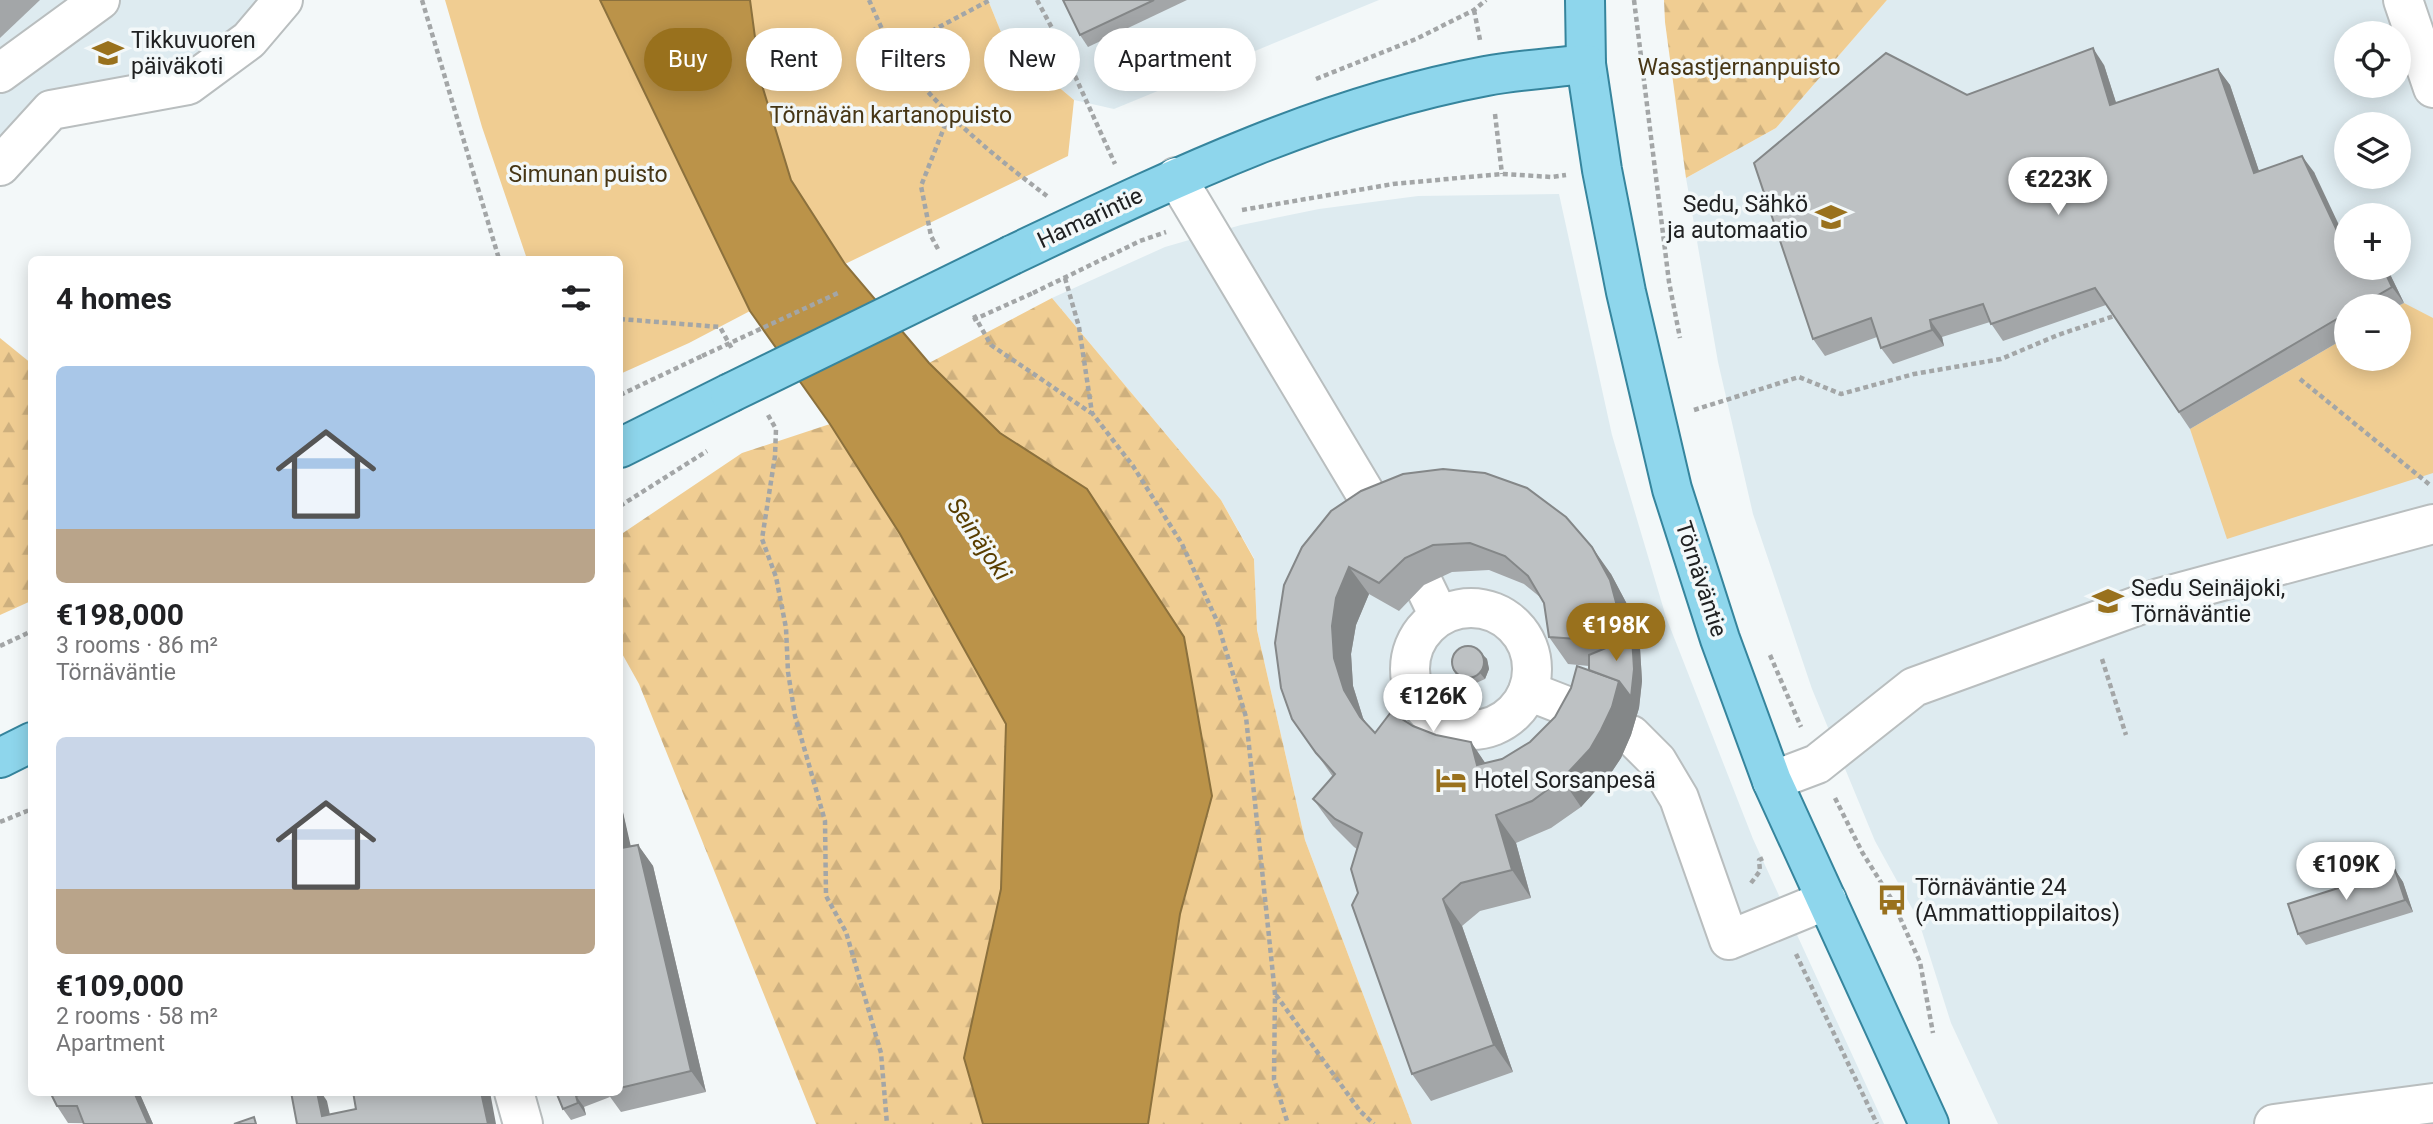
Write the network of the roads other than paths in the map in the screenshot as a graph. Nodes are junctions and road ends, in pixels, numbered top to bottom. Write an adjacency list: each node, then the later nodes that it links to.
1 (100, 0): 6 (street)
2 (283, 0): 8 (street)
3 (1586, 0): 5 (main road, Törnäväntie)
4 (2403, 0): 7 (street)
5 (1586, 64): 9 (main road, Hamarintie); 18 (main road, Törnäväntie)
6 (0, 73)
7 (2433, 88)
8 (0, 166)
9 (1176, 177): 10 (main road, Hamarintie, bridge); 11 (street)
10 (623, 447)
11 (1380, 518)
12 (2433, 524): 18 (street)
13 (1528, 691): 13 (street); 14 (street)
14 (1590, 715)
15 (1631, 735): 19 (street)
16 (28, 745): 17 (main road)
17 (0, 758)
18 (1772, 781): 19 (main road, Törnäväntie)
19 (1828, 900): 23 (main road, Törnäväntie)
20 (515, 1096): 22 (street)
21 (2433, 1103): 24 (street)
22 (523, 1124)
23 (1930, 1124)
24 (2274, 1124)

